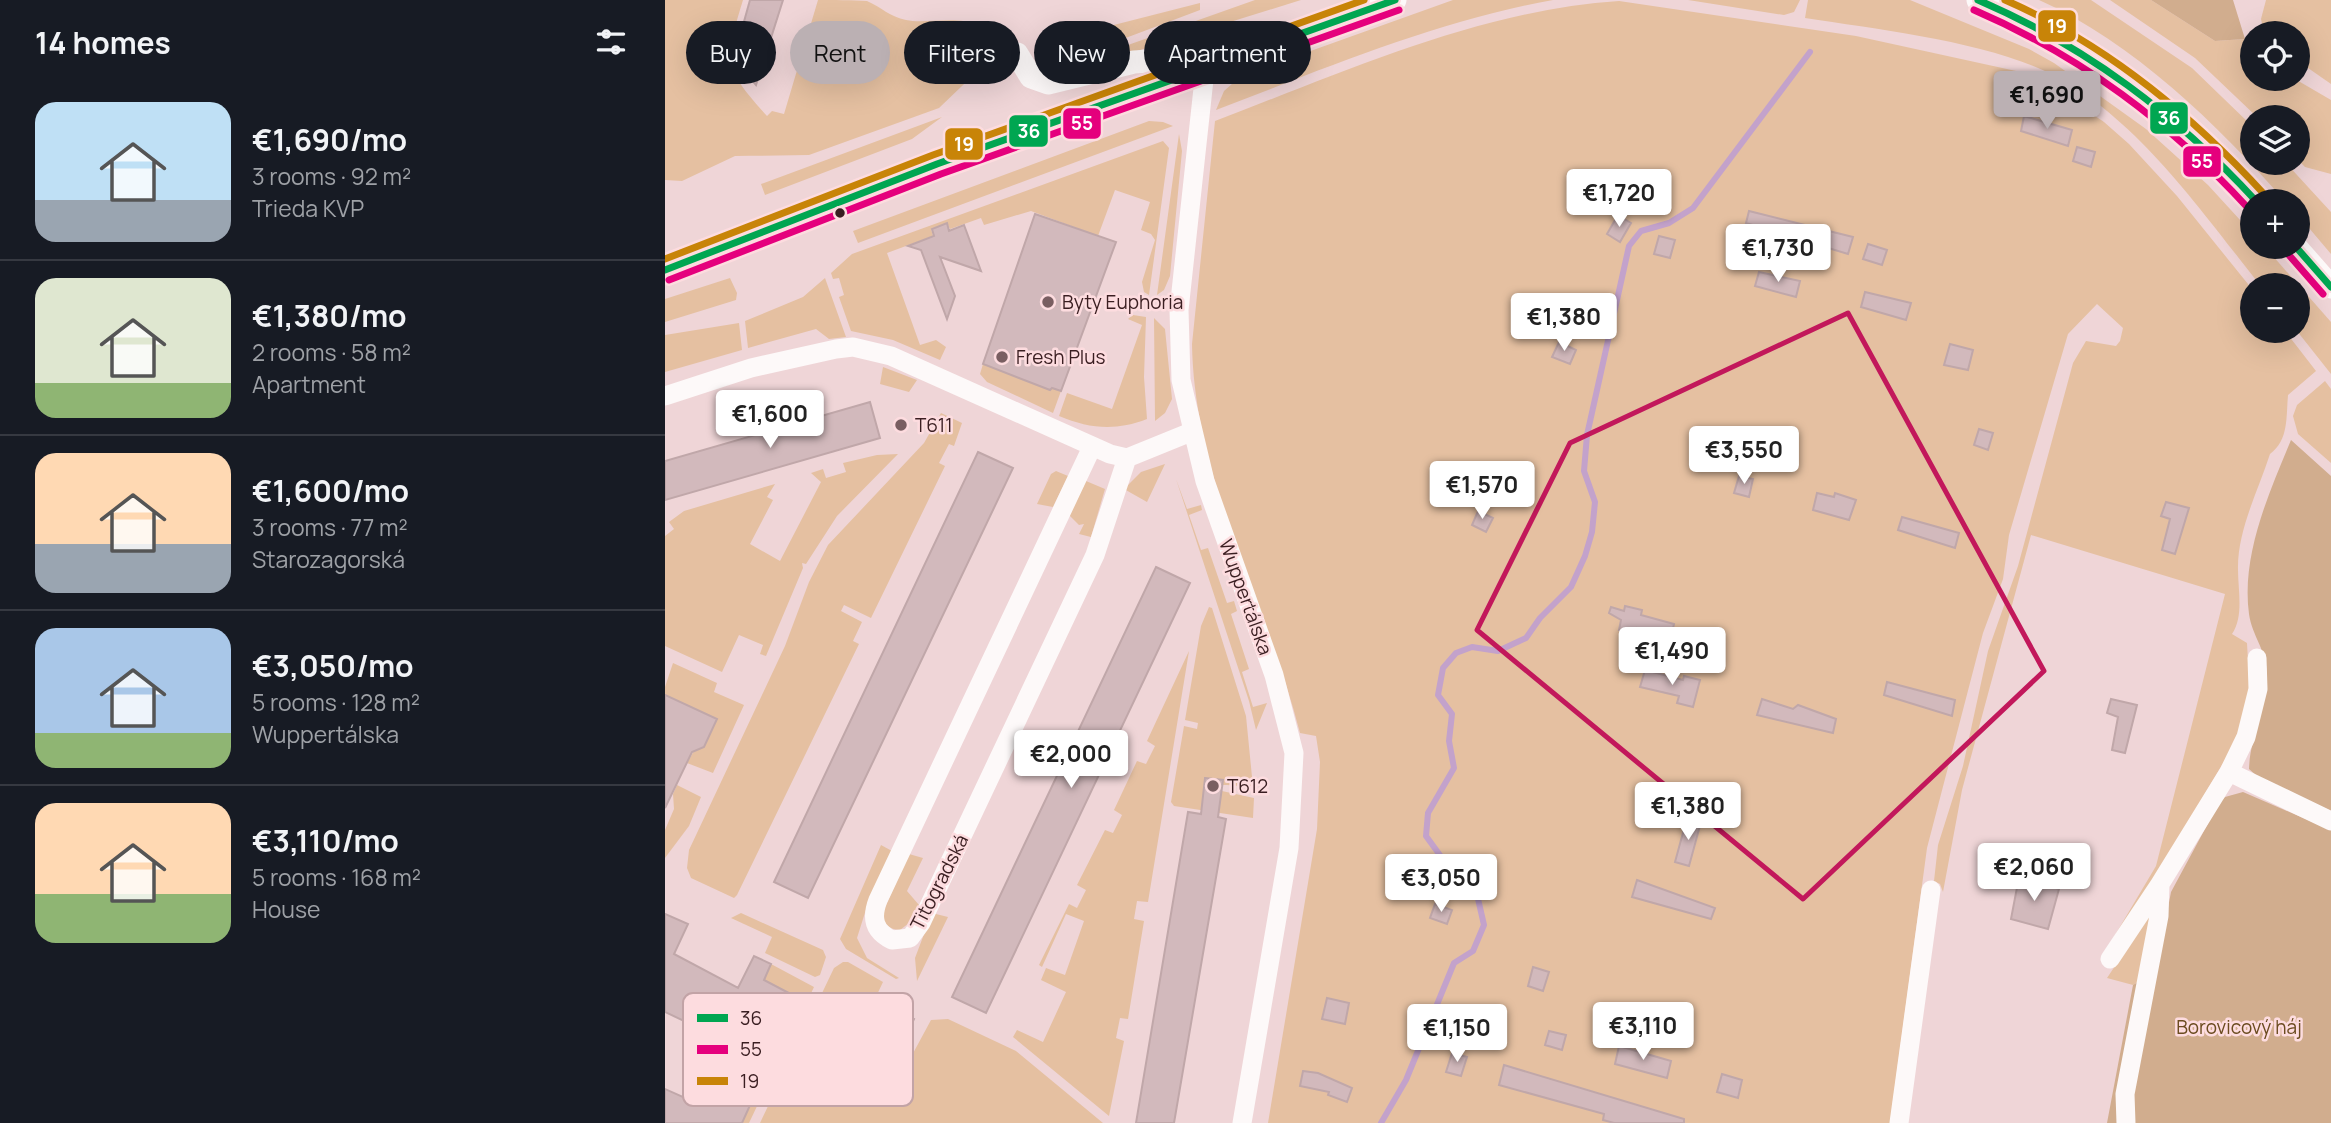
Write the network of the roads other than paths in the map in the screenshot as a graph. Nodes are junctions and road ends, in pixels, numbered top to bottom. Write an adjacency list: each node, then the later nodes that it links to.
1 (1395, 0): 3 (street)
2 (1978, 0): 8 (street)
3 (1311, 32)
4 (1020, 61): 5 (street)
5 (1144, 61)
6 (1165, 84): 10 (street)
7 (1203, 84): 13 (street, Wuppertálska)
8 (2245, 189)
9 (2306, 259): 11 (street)
10 (665, 270)
11 (2331, 287)
12 (665, 396): 14 (street)
13 (1191, 432): 15 (street); 22 (street, Wuppertálska)
14 (1091, 447): 15 (street); 15 (street, Titogradská)
15 (1127, 458)
16 (2257, 658): 17 (street)
17 (2229, 772): 18 (street); 19 (street)
18 (2331, 821)
19 (2160, 884): 21 (street); 24 (street)
20 (1931, 890): 23 (street)
21 (2110, 960)
22 (1242, 1123)
23 (1899, 1123)
24 (2126, 1123)

